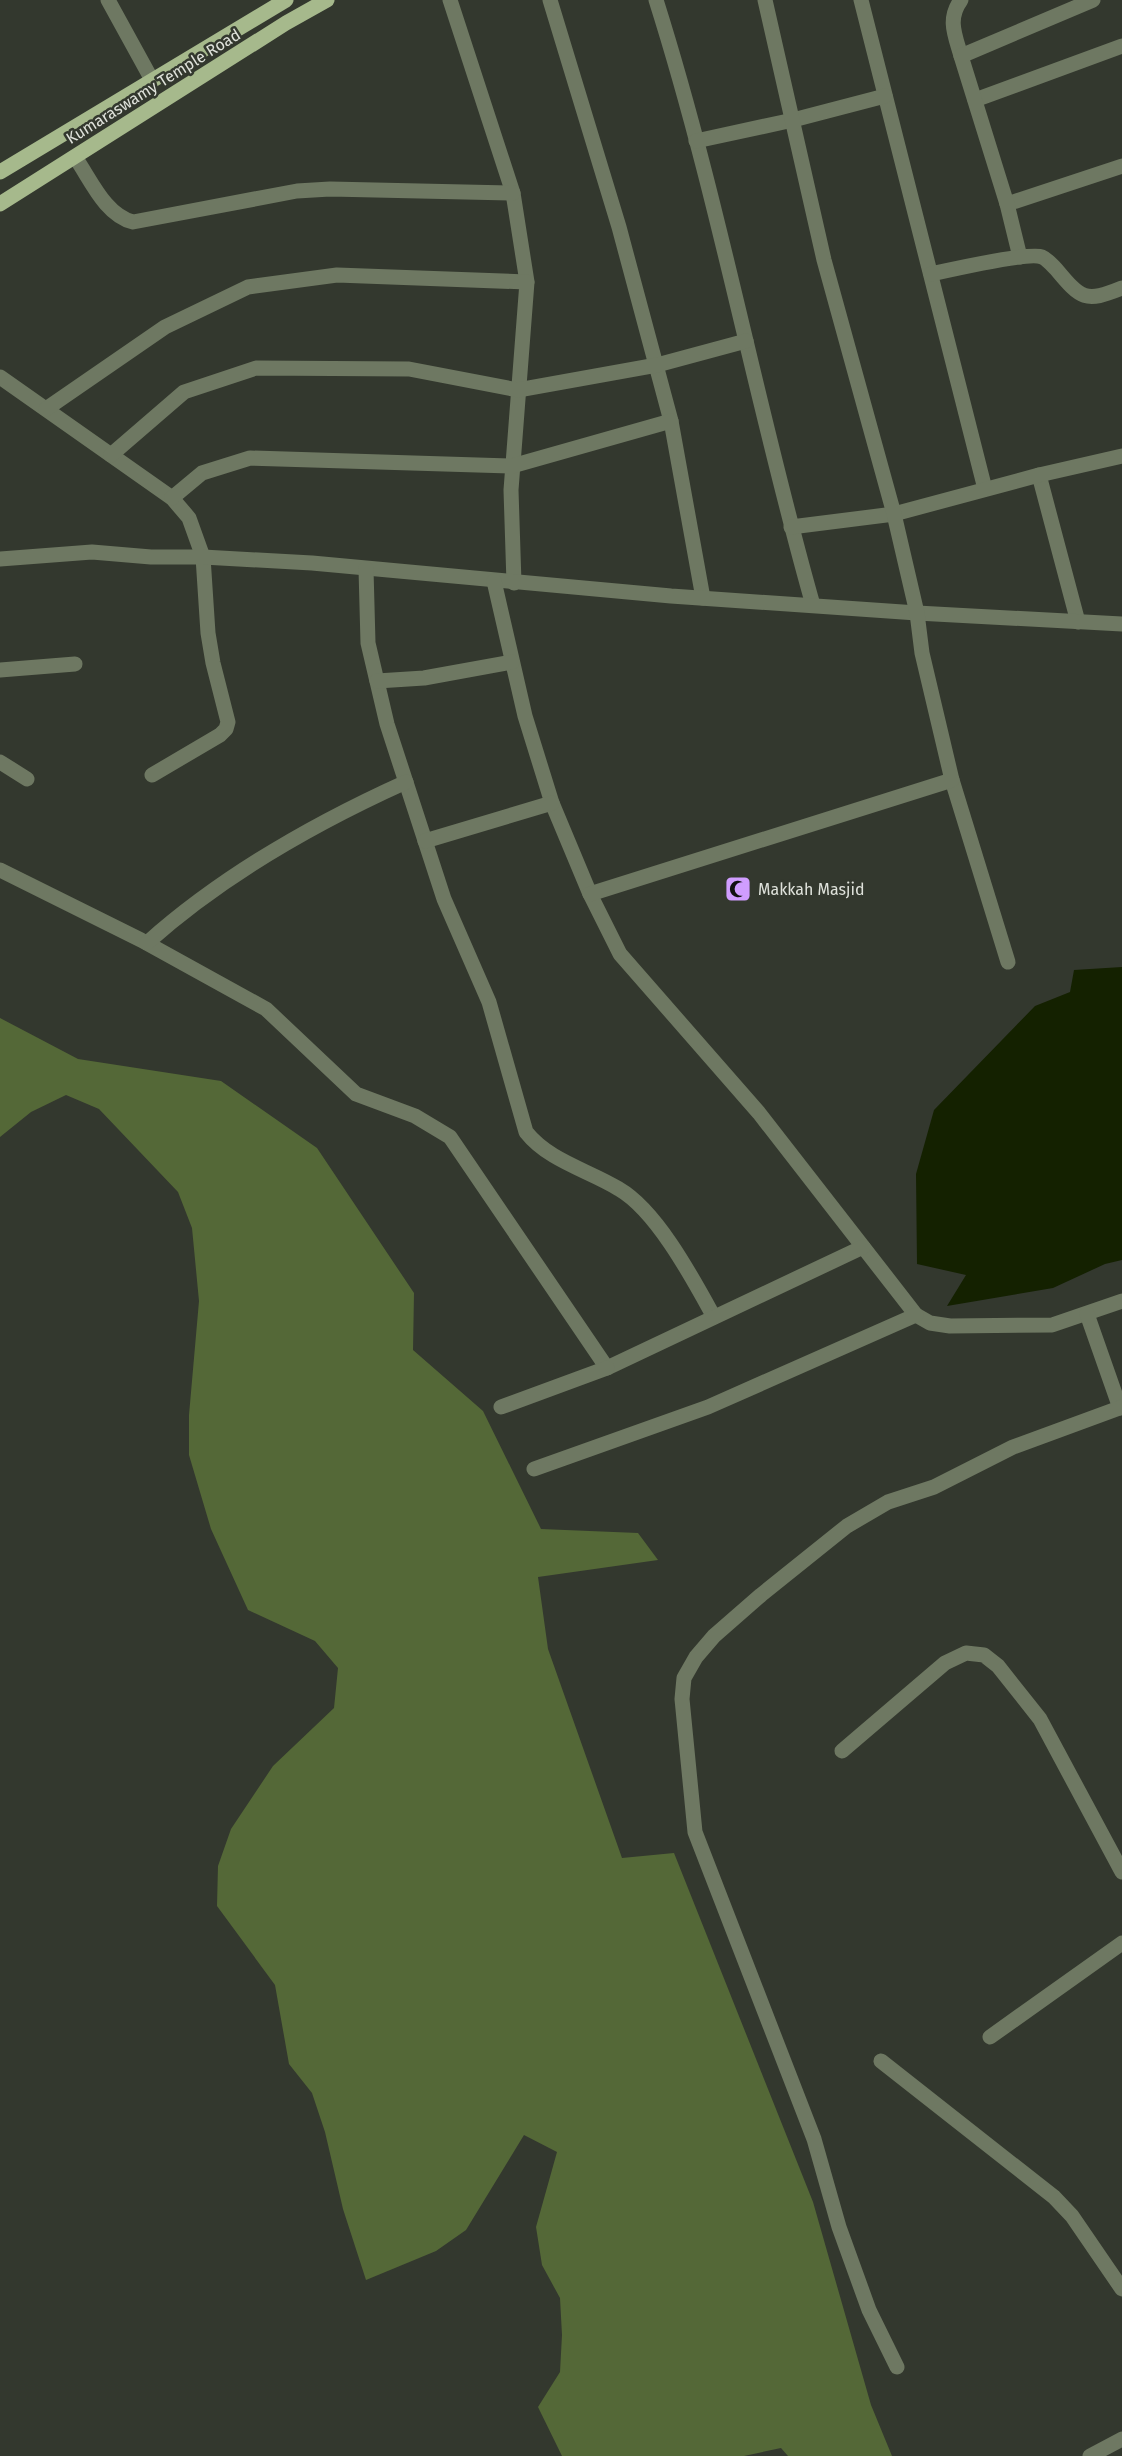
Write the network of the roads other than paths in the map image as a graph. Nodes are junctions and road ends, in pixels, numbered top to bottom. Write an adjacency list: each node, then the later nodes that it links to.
1 (108, 0): 13 (street)
2 (286, 0): 13 (main road, Kumaraswamy Temple Road)
3 (327, 0): 18 (main road, Kumaraswamy Temple Road)
4 (450, 0): 21 (street)
5 (550, 0): 29 (street)
6 (657, 0): 17 (street)
7 (765, 0): 16 (street)
8 (861, 0): 14 (street)
9 (960, 0): 12 (street)
10 (1093, 0): 12 (street)
11 (1122, 46): 15 (street)
12 (961, 56): 15 (street)
13 (152, 80): 20 (main road, Kumaraswamy Temple Road)
14 (885, 96): 16 (street); 25 (street)
15 (975, 100): 23 (street)
16 (793, 120): 17 (street); 40 (street)
17 (696, 141): 28 (street)
18 (75, 157): 21 (street); 22 (main road, Kumaraswamy Temple Road)
19 (1122, 166): 23 (street)
20 (0, 172)
21 (513, 193): 26 (street)
22 (0, 204)
23 (1007, 204): 24 (street)
24 (1020, 257): 25 (street); 27 (street)
25 (931, 274): 38 (street)
26 (527, 282): 31 (street); 32 (street)
27 (1122, 288)
28 (747, 341): 29 (street); 41 (street)
29 (657, 365): 31 (street); 33 (street)
30 (0, 377): 32 (street)
31 (518, 390): 34 (street); 36 (street)
32 (46, 409): 34 (street)
33 (670, 421): 36 (street); 47 (street)
34 (111, 455): 39 (street)
35 (1122, 456): 37 (street)
36 (512, 466): 39 (street); 46 (street)
37 (1039, 475): 38 (street); 50 (street)
38 (985, 489): 40 (street)
39 (172, 498): 42 (street)
40 (894, 514): 41 (street); 49 (street)
41 (791, 527): 48 (street)
42 (203, 557): 43 (street); 44 (street); 57 (street)
43 (0, 559)
44 (366, 569): 45 (street); 55 (street)
45 (494, 581): 46 (street); 52 (street)
46 (514, 583): 47 (street)
47 (703, 598): 48 (street)
48 (813, 605): 49 (street)
49 (917, 613): 50 (street); 59 (street)
50 (1078, 622): 51 (street)
51 (1122, 624)
52 (512, 662): 55 (street); 61 (street)
53 (75, 664): 54 (street)
54 (0, 670)
55 (377, 681): 60 (street)
56 (0, 762): 58 (street)
57 (152, 775)
58 (27, 778)
59 (952, 780): 64 (street); 66 (street)
60 (406, 782): 62 (street); 65 (street)
61 (552, 803): 62 (street); 64 (street)
62 (425, 841): 71 (street)
63 (0, 870): 65 (street)
64 (590, 894): 67 (street)
65 (147, 943): 72 (street)
66 (1008, 962)
67 (863, 1247): 70 (street); 71 (street)
68 (1122, 1301): 69 (street)
69 (1087, 1314): 70 (street); 74 (street)
70 (916, 1315): 75 (street)
71 (714, 1317): 72 (street)
72 (607, 1368): 73 (street)
73 (501, 1407)
74 (1121, 1408): 82 (street)
75 (534, 1468)
76 (842, 1751): 77 (street)
77 (1122, 1872)
78 (1122, 1943): 79 (street)
79 (990, 2037)
80 (880, 2061): 81 (street)
81 (1122, 2289)
82 (897, 2367)
83 (1122, 2439): 84 (street)
84 (1090, 2456)

